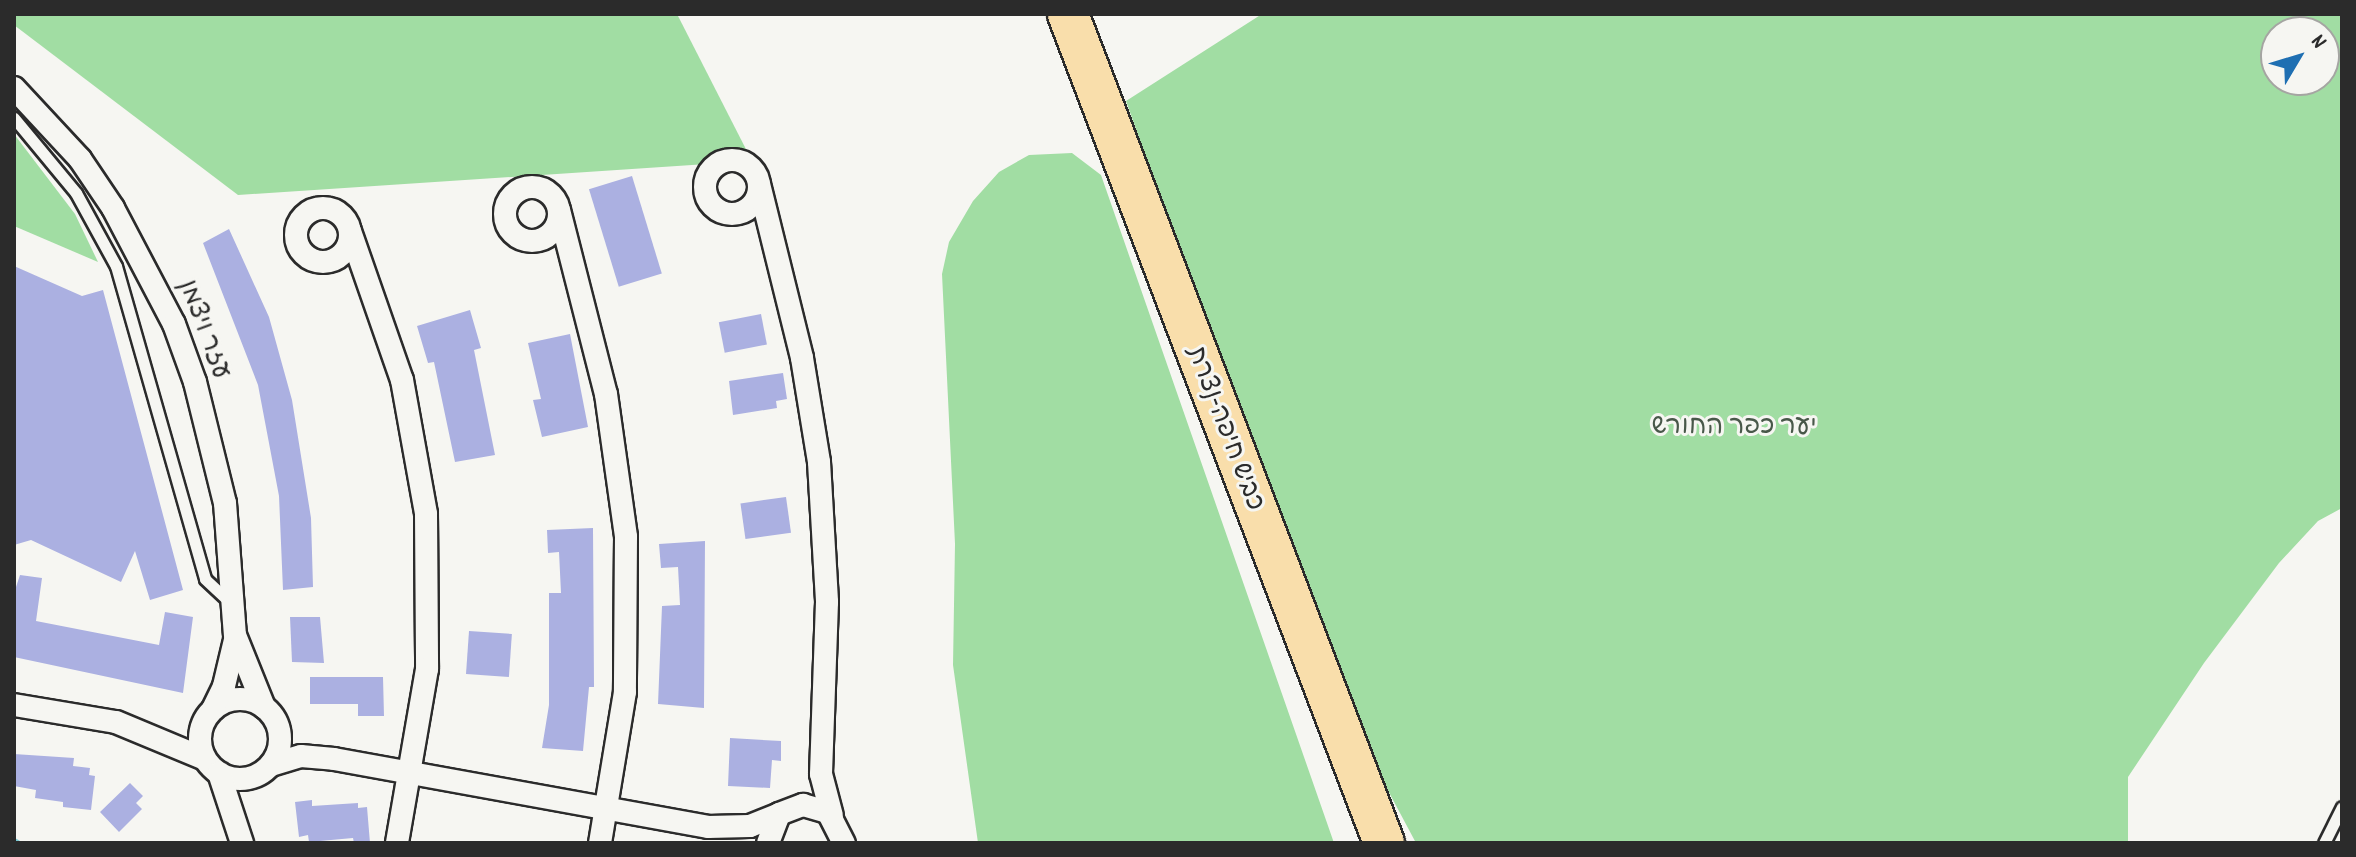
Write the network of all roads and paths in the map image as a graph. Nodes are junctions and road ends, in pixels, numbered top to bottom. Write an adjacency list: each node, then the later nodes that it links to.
1 (1068, 14): 36 (highway, כביש חיפה-נצרת)
2 (14, 88): 13 (street, עזר ויצמן)
3 (14, 118): 13 (lane)
4 (759, 184): 6 (street); 6 (street); 9 (street)
5 (559, 210): 8 (street); 8 (street); 12 (street)
6 (737, 214): 9 (street)
7 (350, 231): 10 (street); 10 (street); 11 (street)
8 (537, 240): 12 (street)
9 (777, 251): 18 (street)
10 (336, 259): 11 (street)
11 (366, 277): 24 (street)
12 (579, 281): 26 (street)
13 (234, 605): 14 (street, עזר ויצמן)
14 (235, 635): 16 (street); 17 (street)
15 (14, 705): 20 (street)
16 (264, 707): 17 (street); 19 (street)
17 (208, 714): 20 (street); 22 (street)
18 (821, 722): 27 (street); 29 (street)
19 (279, 729): 21 (street); 23 (street)
20 (146, 733): 22 (street)
21 (334, 759): 23 (street); 24 (street)
22 (212, 766): 23 (street); 30 (street)
23 (264, 770): 30 (street)
24 (412, 773): 26 (street); 31 (street)
25 (2342, 807): 37 (lane)
26 (608, 808): 28 (street); 32 (street)
27 (785, 811): 28 (street); 29 (street); 34 (street)
28 (708, 827): 33 (street)
29 (839, 828): 35 (street)
30 (242, 839)
31 (397, 843)
32 (600, 843)
33 (749, 843)
34 (768, 843)
35 (859, 843)
36 (1384, 843)
37 (2324, 843)

